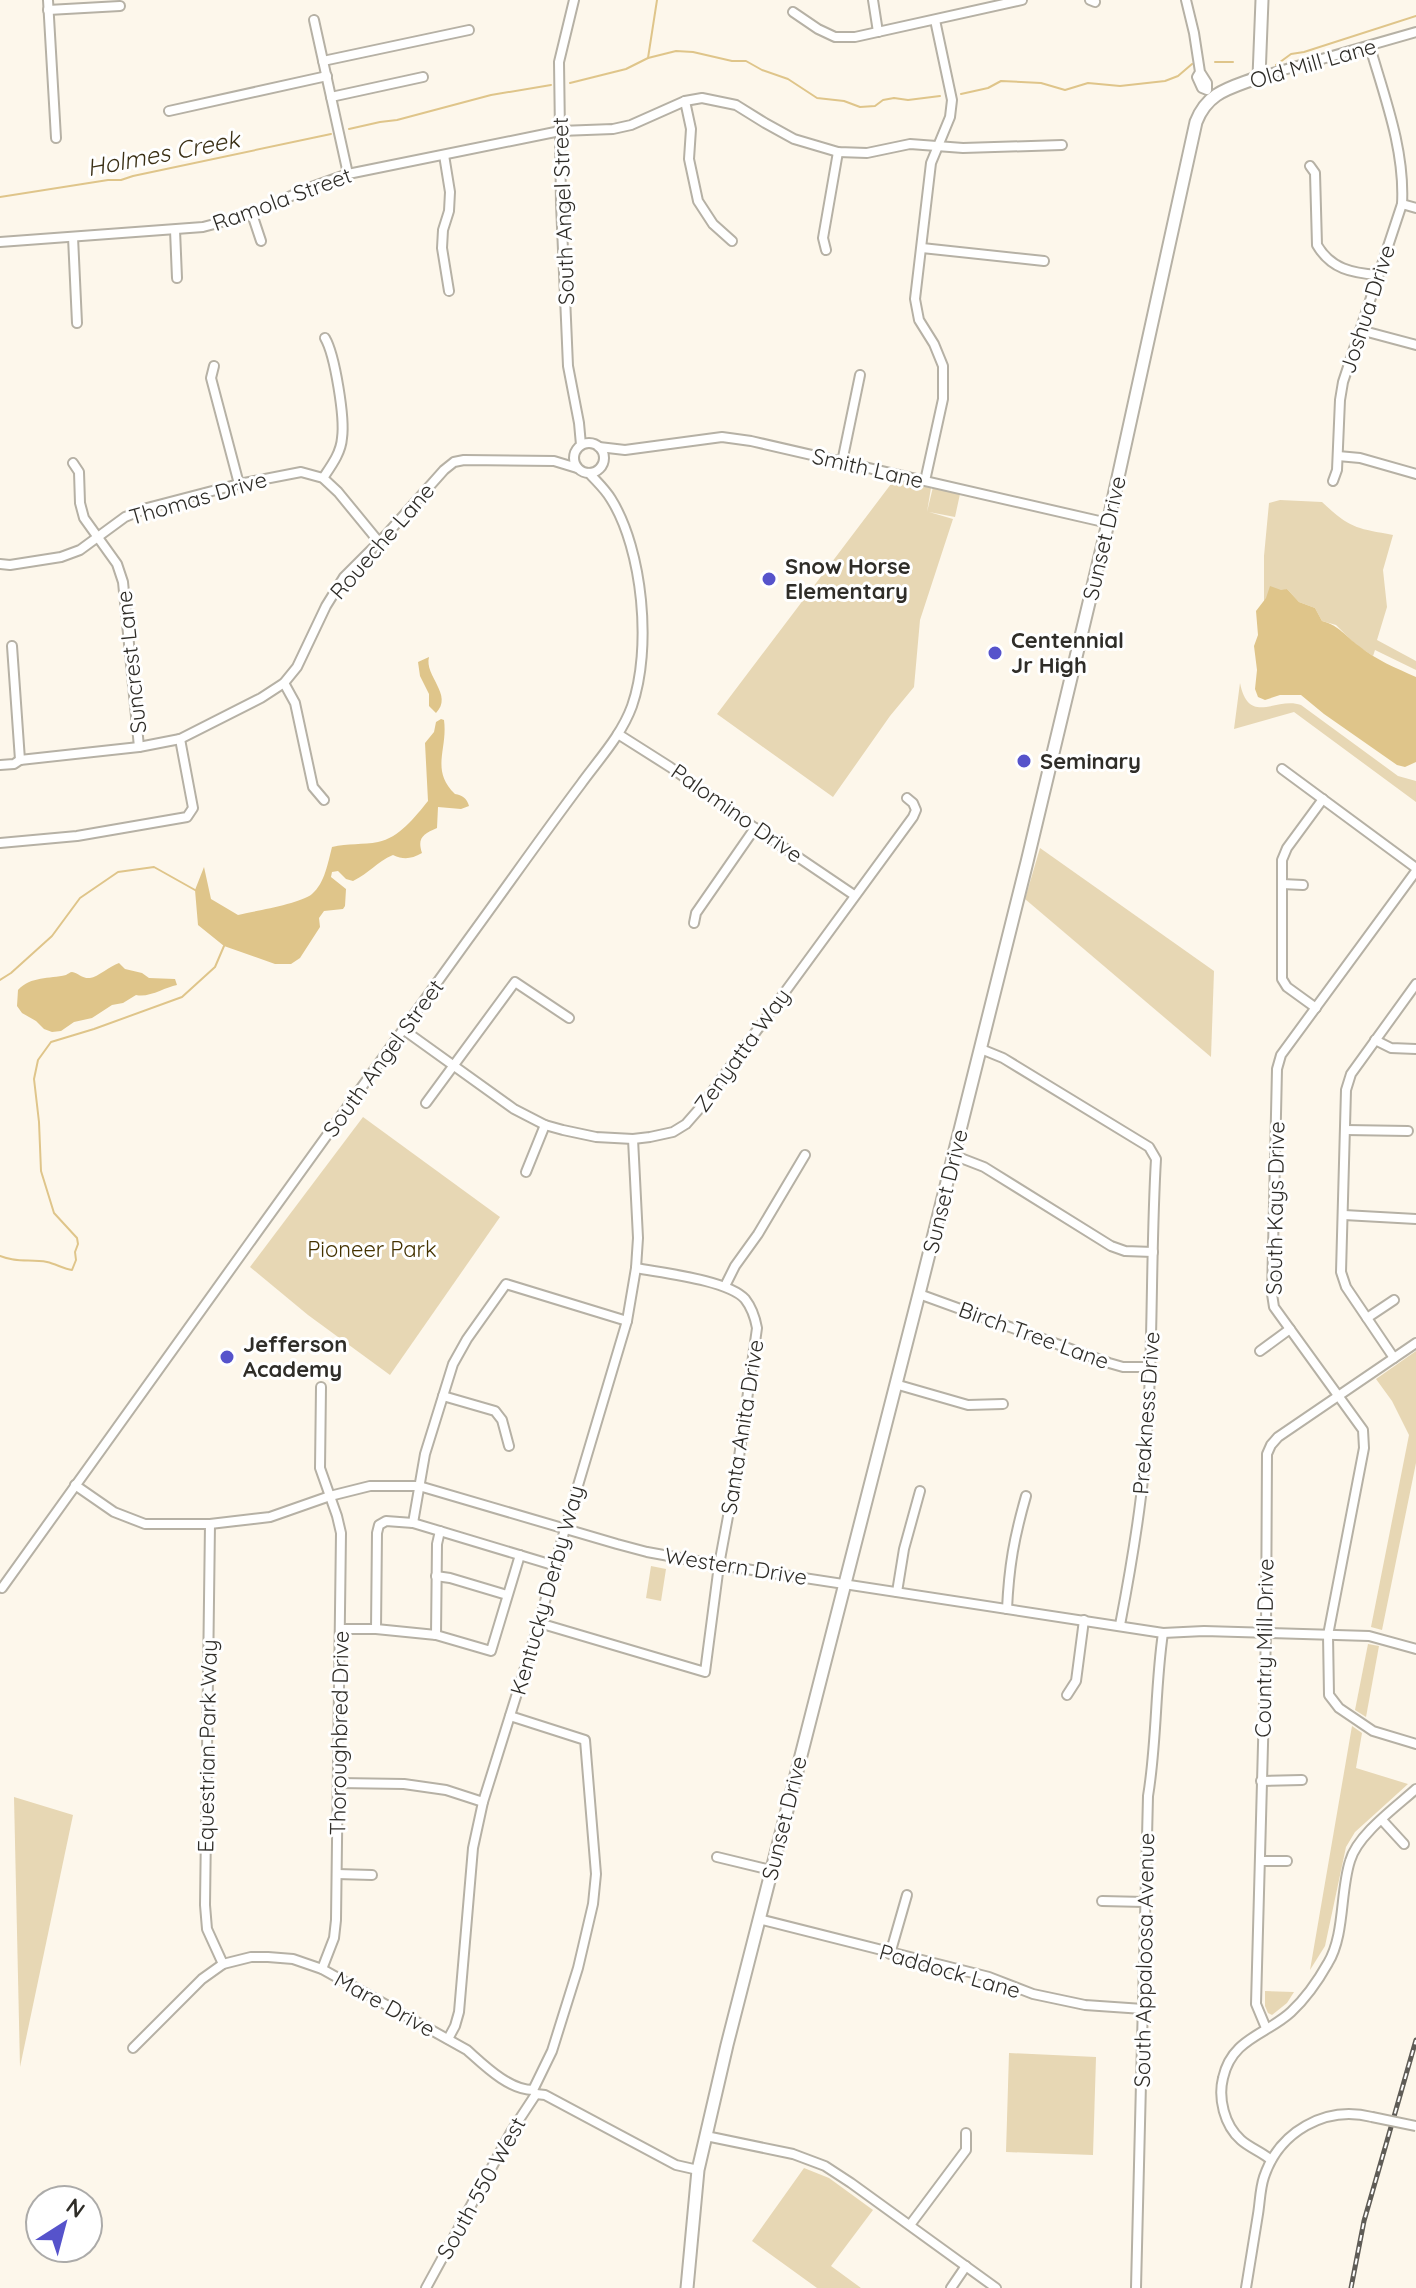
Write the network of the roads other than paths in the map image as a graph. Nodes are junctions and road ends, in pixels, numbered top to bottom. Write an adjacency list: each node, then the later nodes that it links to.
1 (48, 0): 8 (street)
2 (574, 0): 24 (street, South Angel Street)
3 (873, 0): 13 (street)
4 (1022, 0): 11 (street)
5 (1186, 0): 20 (street)
6 (1262, 0): 19 (main road)
7 (120, 6): 8 (street)
8 (48, 10): 25 (street)
9 (793, 12): 13 (street)
10 (314, 20): 16 (street)
11 (935, 20): 13 (street); 27 (street)
12 (469, 30): 16 (street)
13 (878, 32)
14 (1416, 32): 15 (street, Old Mill Lane)
15 (1370, 47): 19 (street, Old Mill Lane); 32 (street, Joshua Drive)
16 (323, 61): 17 (street)
17 (327, 76): 21 (street); 23 (street)
18 (423, 77): 21 (street)
19 (1259, 77): 20 (main road, Old Mill Lane)
20 (1210, 94): 69 (main road, Sunset Drive)
21 (331, 97): 31 (street)
22 (685, 101): 24 (street, Ramola Street); 28 (street); 38 (street)
23 (169, 111)
24 (560, 131): 29 (street, Ramola Street); 52 (street, South Angel Street)
25 (56, 138)
26 (1062, 145): 27 (street)
27 (938, 146): 28 (street); 40 (street)
28 (838, 152): 41 (street)
29 (444, 155): 31 (street, Ramola Street); 45 (street)
30 (1310, 166): 43 (street)
31 (348, 174): 34 (street, Ramola Street)
32 (1402, 204): 33 (street); 43 (street, Joshua Drive)
33 (1416, 208)
34 (252, 214): 35 (street, Ramola Street); 37 (street)
35 (175, 230): 36 (street, Ramola Street); 44 (street)
36 (73, 237): 39 (street, Ramola Street); 46 (street)
37 (261, 241)
38 (732, 241)
39 (0, 242)
40 (922, 248): 42 (street); 65 (street)
41 (826, 250)
42 (1044, 261)
43 (1378, 275): 47 (street, Joshua Drive)
44 (177, 278)
45 (449, 291)
46 (77, 323)
47 (1360, 330): 49 (street); 56 (street, Joshua Drive)
48 (325, 338): 64 (street)
49 (1416, 345)
50 (214, 366): 67 (street)
51 (860, 375): 58 (street)
52 (579, 423): 53 (street, South Angel Street); 54 (street, South Angel Street)
53 (597, 445): 54 (street); 55 (street, Smith Lane); 60 (street)
54 (578, 448): 57 (street); 61 (street)
55 (625, 450): 58 (street, Smith Lane); 60 (street, Smith Lane)
56 (1338, 456): 63 (street); 66 (street, Joshua Drive)
57 (554, 461): 61 (street); 71 (street, Roueche Lane)
58 (842, 462): 65 (street, Smith Lane)
59 (73, 463): 70 (street, Suncrest Lane)
60 (602, 466): 62 (street); 68 (street, South Angel Street)
61 (577, 468): 62 (street)
62 (589, 473): 68 (street, South Angel Street)
63 (1416, 474)
64 (323, 478): 67 (street, Thomas Drive); 71 (street)
65 (925, 481): 69 (street, Smith Lane)
66 (1333, 481)
67 (239, 484): 70 (street, Thomas Drive)
68 (606, 492): 75 (street, South Angel Street)
69 (1108, 523): 96 (main road, Sunset Drive)
70 (96, 537): 72 (street, Thomas Drive); 77 (street, Suncrest Lane)
71 (379, 542): 74 (street, Roueche Lane)
72 (0, 564)
73 (12, 646): 78 (street)
74 (284, 683): 76 (street, Roueche Lane); 83 (street)
75 (618, 734): 84 (street, Palomino Drive); 94 (street, South Angel Street)
76 (180, 739): 77 (street, Roueche Lane); 85 (street)
77 (139, 747): 78 (street, Roueche Lane)
78 (20, 760): 79 (street, Roueche Lane)
79 (0, 765)
80 (1282, 769): 82 (street)
81 (907, 798): 89 (street, Zenyatta Way)
82 (1323, 799): 86 (street); 87 (street)
83 (324, 800)
84 (755, 828): 89 (street, Palomino Drive); 90 (street)
85 (0, 843)
86 (1416, 869): 92 (street, South Kays Drive)
87 (1282, 884): 88 (street); 92 (street)
88 (1303, 885)
89 (854, 895): 103 (street, Zenyatta Way)
90 (694, 923)
91 (1416, 984): 95 (street)
92 (1316, 1008): 116 (street, South Kays Drive)
93 (569, 1018): 98 (street)
94 (404, 1030): 98 (street, Zenyatta Way); 127 (street, South Angel Street)
95 (1375, 1040): 97 (street); 101 (street)
96 (981, 1049): 105 (main road, Sunset Drive); 109 (street, Preakness Drive)
97 (1416, 1049)
98 (453, 1066): 99 (street); 100 (street, Zenyatta Way)
99 (426, 1103)
100 (545, 1125): 103 (street, Zenyatta Way); 106 (street)
101 (1346, 1130): 102 (street); 107 (street)
102 (1408, 1131)
103 (633, 1139): 110 (street, Kentucky Derby Way)
104 (805, 1155): 111 (street)
105 (953, 1155): 109 (street); 112 (main road, Sunset Drive)
106 (526, 1172)
107 (1344, 1215): 108 (street); 114 (street)
108 (1416, 1219)
109 (1153, 1252): 120 (street, Preakness Drive)
110 (636, 1268): 111 (street); 115 (street, Kentucky Derby Way)
111 (725, 1286): 137 (street, Santa Anita Drive)
112 (919, 1294): 120 (street, Birch Tree Lane); 121 (main road, Sunset Drive)
113 (1394, 1300): 114 (street)
114 (1367, 1318): 119 (street)
115 (627, 1321): 124 (street); 134 (street, Kentucky Derby Way)
116 (1290, 1329): 118 (street); 123 (street, South Kays Drive)
117 (1416, 1343): 119 (street, Country Mill Drive)
118 (1260, 1351)
119 (1394, 1358): 123 (street, Country Mill Drive)
120 (1151, 1367): 147 (street, Preakness Drive)
121 (895, 1384): 125 (street); 140 (main road, Sunset Drive)
122 (321, 1387): 130 (street, Thoroughbred Drive)
123 (1339, 1395): 151 (street, Country Mill Drive); 153 (street, South Kays Drive)
124 (443, 1396): 126 (street); 128 (street)
125 (1003, 1404)
126 (509, 1446)
127 (75, 1485): 133 (street, Western Drive); 141 (street, South Angel Street)
128 (419, 1486): 130 (street, Western Drive); 132 (street); 134 (street, Western Drive)
129 (920, 1491): 142 (street)
130 (330, 1496): 133 (street, Western Drive); 148 (street, Thoroughbred Drive)
131 (1026, 1496): 144 (street)
132 (413, 1523): 135 (street); 149 (street)
133 (210, 1524): 176 (street, Equestrian Park Way)
134 (565, 1529): 137 (street, Western Drive); 138 (street, Kentucky Derby Way)
135 (440, 1531): 136 (street); 139 (street)
136 (520, 1555): 138 (street); 143 (street)
137 (719, 1565): 140 (street, Western Drive); 146 (street, Santa Anita Drive)
138 (556, 1566): 146 (street, Kentucky Derby Way)
139 (436, 1576): 143 (street); 152 (street)
140 (844, 1584): 142 (street, Western Drive); 168 (main road, Sunset Drive)
141 (2, 1588)
142 (897, 1592): 144 (street, Western Drive)
143 (507, 1595): 152 (street)
144 (1007, 1609): 145 (street, Western Drive)
145 (1084, 1620): 147 (street, Western Drive); 155 (street)
146 (539, 1623): 156 (street, Kentucky Derby Way)
147 (1120, 1625): 150 (street, Western Drive)
148 (340, 1629): 149 (street); 160 (street, Thoroughbred Drive)
149 (376, 1629): 152 (street)
150 (1163, 1633): 151 (street, Western Drive); 173 (street, South Appaloosa Avenue)
151 (1266, 1634): 153 (street, Western Drive); 159 (street, Country Mill Drive)
152 (436, 1635)
153 (1328, 1635): 154 (street, Western Drive); 157 (street, South Kays Drive)
154 (1416, 1649)
155 (1067, 1695)
156 (510, 1716): 162 (street, Kentucky Derby Way); 182 (street, South 550 West)
157 (1416, 1744)
158 (1302, 1780): 159 (street)
159 (1261, 1781): 166 (street, Country Mill Drive)
160 (339, 1783): 162 (street); 169 (street, Thoroughbred Drive)
161 (1416, 1789): 163 (street)
162 (483, 1802): 180 (street, Kentucky Derby Way)
163 (1382, 1820): 164 (street); 179 (street)
164 (1404, 1844)
165 (717, 1857): 168 (street)
166 (1261, 1861): 167 (street); 179 (street, Country Mill Drive)
167 (1287, 1861)
168 (771, 1870): 174 (main road, Sunset Drive)
169 (337, 1874): 170 (street); 177 (street, Thoroughbred Drive)
170 (372, 1875)
171 (907, 1895): 175 (street)
172 (1102, 1901): 173 (street)
173 (1145, 1902): 178 (street, South Appaloosa Avenue)
174 (759, 1919): 175 (street, Paddock Lane); 185 (main road, Sunset Drive)
175 (890, 1954): 178 (street, Paddock Lane)
176 (223, 1964): 177 (street, Mare Drive); 181 (street)
177 (322, 1969): 180 (street, Mare Drive)
178 (1143, 2009): 194 (street, South Appaloosa Avenue)
179 (1266, 2028): 186 (street)
180 (448, 2039): 182 (street, Mare Drive)
181 (133, 2048)
182 (534, 2092): 187 (street, Mare Drive); 190 (street, South 550 West)
183 (1416, 2126): 186 (street, bridge)
184 (966, 2133): 188 (street)
185 (706, 2136): 187 (main road, Sunset Drive); 188 (street)
186 (1271, 2160): 195 (street)
187 (698, 2170): 191 (main road, Sunset Drive)
188 (910, 2225): 189 (street)
189 (966, 2266): 192 (street); 193 (street)
190 (426, 2288)
191 (687, 2288)
192 (951, 2288)
193 (996, 2288)
194 (1136, 2288)
195 (1246, 2288)

